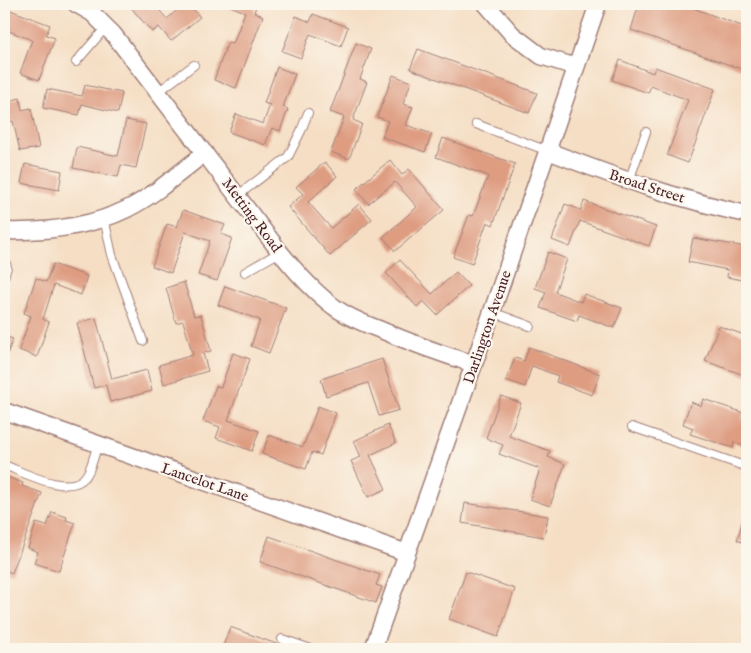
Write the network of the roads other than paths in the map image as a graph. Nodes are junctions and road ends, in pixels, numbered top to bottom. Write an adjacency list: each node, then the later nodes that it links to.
1 (79, 4): 4 (street, Metting Road)
2 (486, 4): 7 (street)
3 (598, 4): 7 (street, Darlington Avenue)
4 (107, 26): 5 (lane); 8 (street, Metting Road)
5 (76, 62)
6 (194, 65): 8 (lane)
7 (576, 67): 12 (street, Darlington Avenue)
8 (158, 92): 13 (street, Metting Road)
9 (308, 113): 15 (lane)
10 (476, 124): 12 (lane)
11 (646, 132): 14 (lane)
12 (548, 151): 14 (street, Broad Street); 23 (street, Darlington Avenue)
13 (205, 152): 15 (street, Metting Road); 17 (street)
14 (629, 181): 16 (street, Broad Street)
15 (237, 196): 19 (street, Metting Road)
16 (747, 214)
17 (104, 218): 18 (street); 25 (lane)
18 (4, 231)
19 (280, 252): 21 (lane); 26 (street, Metting Road)
20 (4, 257): 22 (lane)
21 (245, 272)
22 (4, 277)
23 (492, 312): 24 (lane); 26 (street, Darlington Avenue)
24 (530, 326)
25 (144, 341)
26 (474, 364): 32 (street, Darlington Avenue)
27 (4, 411): 29 (street, Lancelot Lane)
28 (632, 427): 31 (lane)
29 (98, 444): 30 (lane); 32 (street, Lancelot Lane)
30 (4, 465)
31 (747, 466)
32 (407, 553): 35 (street, Darlington Avenue)
33 (282, 639): 34 (lane)
34 (312, 649)
35 (373, 649)

